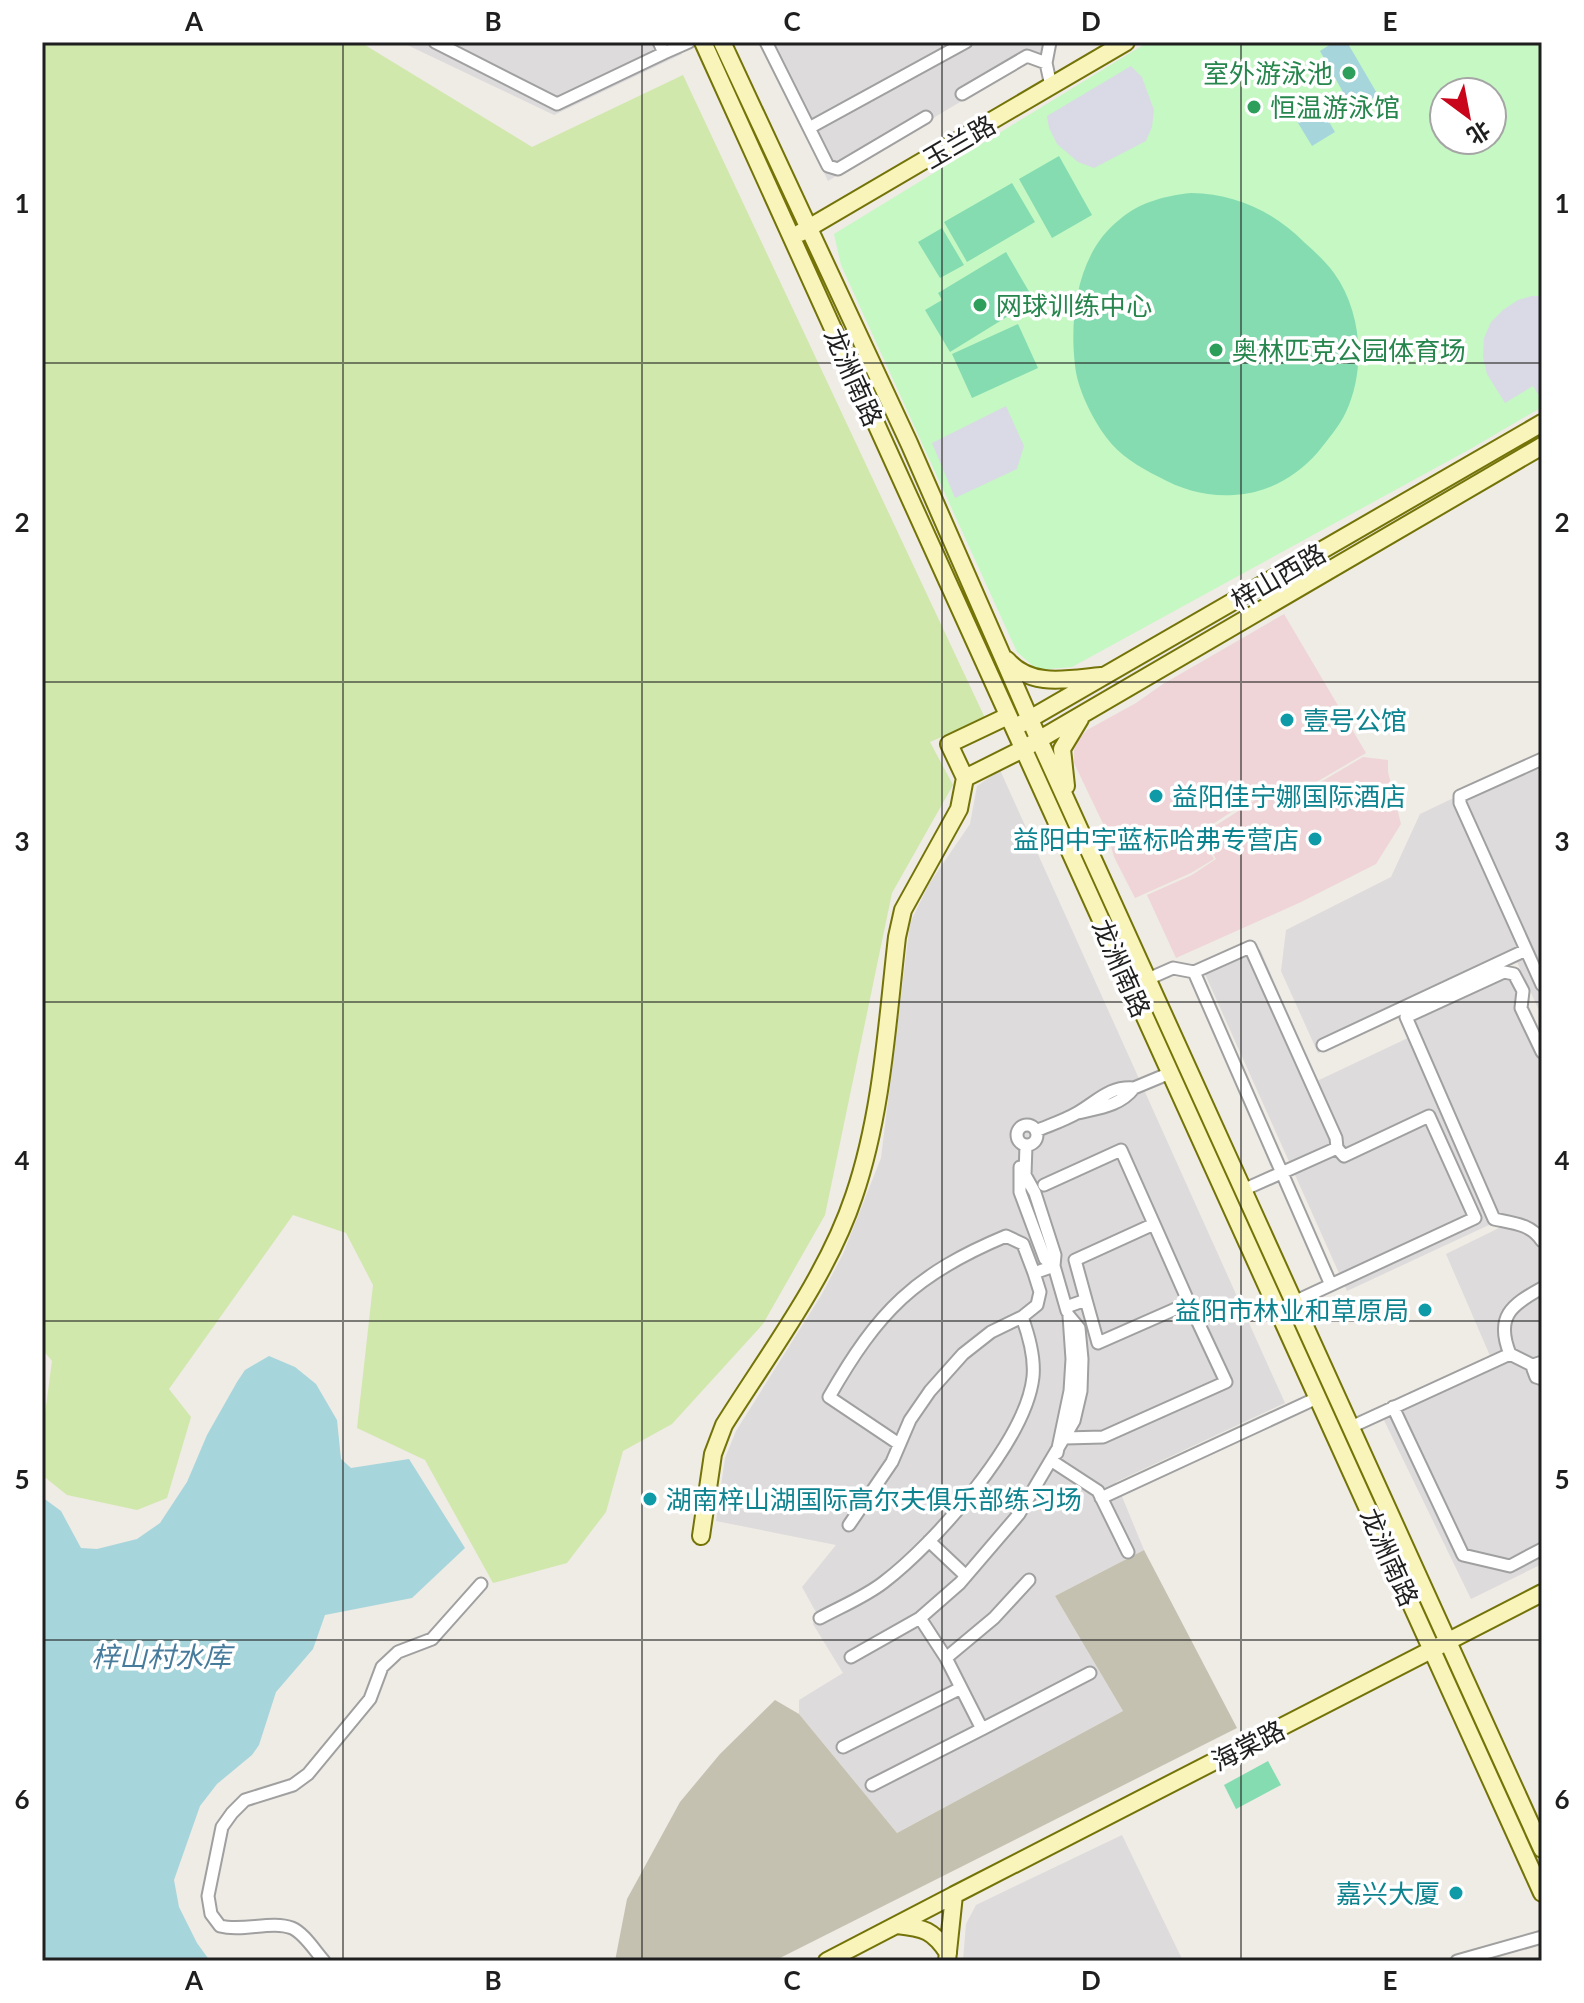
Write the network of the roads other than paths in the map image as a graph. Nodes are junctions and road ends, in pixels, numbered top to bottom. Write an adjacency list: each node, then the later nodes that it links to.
1 (435, 42): 9 (street)
2 (689, 42): 9 (street)
3 (703, 42): 16 (main road, 龙洲南路)
4 (722, 42): 15 (main road, 龙洲南路)
5 (766, 42): 14 (street)
6 (966, 42): 14 (street)
7 (1050, 42): 10 (street)
8 (1126, 42): 11 (main road, 玉兰路)
9 (661, 48)
10 (1046, 63): 11 (street); 12 (street)
11 (1051, 86): 15 (main road, 玉兰路)
12 (962, 94)
13 (926, 117): 14 (street)
14 (809, 128)
15 (810, 228): 16 (main road, 玉兰路); 19 (main road, 龙洲南路)
16 (791, 238): 23 (main road, 龙洲南路)
17 (1542, 423): 20 (main road, 梓山西路)
18 (1542, 446): 21 (main road, 梓山西路)
19 (1001, 652): 20 (main road); 22 (main road, 龙洲南路)
20 (1106, 675): 22 (main road, 梓山西路)
21 (1084, 713): 24 (main road, 梓山西路); 28 (main road)
22 (1030, 720): 23 (main road, 梓山西路); 24 (main road, 龙洲南路)
23 (1011, 722): 25 (main road, 龙洲南路); 27 (main road, 梓山西路)
24 (1039, 740): 25 (main road, 梓山西路); 28 (main road, 龙洲南路)
25 (1023, 749): 27 (main road, 梓山西路); 35 (main road, 龙洲南路)
26 (1542, 759): 29 (street)
27 (965, 778): 64 (main road)
28 (1073, 815): 31 (main road, 龙洲南路)
29 (1526, 950): 32 (street); 33 (street)
30 (1194, 972): 31 (street); 38 (street); 39 (street)
31 (1148, 979): 41 (main road, 龙洲南路)
32 (1542, 985)
33 (1323, 1045)
34 (1542, 1052): 43 (street)
35 (1170, 1073): 36 (street); 56 (main road, 龙洲南路)
36 (1036, 1131): 37 (street); 37 (street)
37 (1023, 1144): 44 (street)
38 (1337, 1148): 39 (street); 46 (street)
39 (1282, 1173): 41 (street); 46 (street)
40 (1044, 1185): 42 (street)
41 (1243, 1190): 49 (main road, 龙洲南路)
42 (1154, 1224): 48 (street); 50 (street)
43 (1542, 1241)
44 (1054, 1266): 45 (street); 51 (street)
45 (1034, 1273): 52 (street); 60 (street)
46 (1331, 1285): 49 (street)
47 (1542, 1288): 53 (street)
48 (1086, 1300): 50 (street); 51 (street)
49 (1294, 1302): 58 (main road, 龙洲南路)
50 (1189, 1303): 59 (street)
51 (1067, 1311): 59 (street); 61 (street)
52 (1022, 1317): 60 (street); 65 (street)
53 (1510, 1354): 54 (street); 57 (street)
54 (1538, 1364): 55 (street)
55 (1542, 1380)
56 (1317, 1398): 62 (street); 75 (main road, 龙洲南路)
57 (1393, 1407): 58 (street); 66 (street)
58 (1351, 1427): 74 (main road, 龙洲南路)
59 (1065, 1438): 61 (street)
60 (899, 1444): 63 (street)
61 (1054, 1457): 62 (street); 68 (street)
62 (1101, 1498): 67 (street)
63 (849, 1525)
64 (701, 1536)
65 (929, 1541): 68 (street); 72 (street)
66 (1542, 1549)
67 (1128, 1552)
68 (966, 1576): 73 (street)
69 (1029, 1580): 77 (street)
70 (481, 1584): 89 (street)
71 (1542, 1593): 74 (main road, 海棠路)
72 (820, 1618)
73 (920, 1618): 76 (street); 77 (street)
74 (1449, 1642): 75 (main road, 海棠路); 83 (main road, 龙洲南路)
75 (1432, 1650): 84 (main road, 龙洲南路); 85 (main road, 海棠路)
76 (851, 1657)
77 (946, 1658): 79 (street)
78 (1090, 1673): 80 (street)
79 (961, 1688): 80 (street); 81 (street)
80 (982, 1729): 82 (street)
81 (843, 1747)
82 (872, 1785)
83 (1542, 1849)
84 (1542, 1893)
85 (954, 1895): 86 (main road, 海棠路); 88 (main road)
86 (897, 1925): 88 (main road); 90 (main road, 海棠路)
87 (1542, 1937): 91 (street)
88 (948, 1957)
89 (324, 1961)
90 (827, 1961)
91 (1457, 1961)

